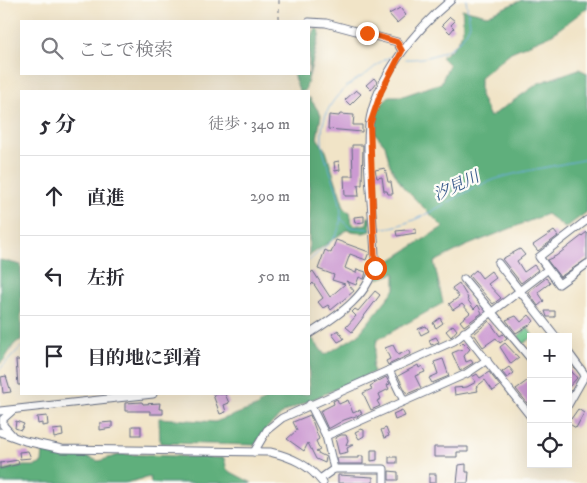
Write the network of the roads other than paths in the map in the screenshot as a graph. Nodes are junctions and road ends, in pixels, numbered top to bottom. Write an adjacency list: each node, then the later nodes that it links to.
1 (450, 0): 3 (street)
2 (310, 22): 3 (street)
3 (402, 51): 12 (street)
4 (587, 220): 7 (street)
5 (498, 264): 9 (street)
6 (587, 264): 7 (street)
7 (547, 270): 9 (street)
8 (464, 279): 10 (street)
9 (520, 290): 10 (street); 13 (street)
10 (492, 311): 11 (street); 14 (street)
11 (464, 332): 16 (street); 17 (street)
12 (310, 333)
13 (553, 333)
14 (527, 354)
15 (572, 357): 19 (street)
16 (487, 360): 20 (street); 24 (street)
17 (389, 370): 20 (street); 21 (street)
18 (144, 395): 22 (street)
19 (572, 398)
20 (404, 401): 26 (street)
21 (310, 404): 26 (street); 28 (street)
22 (12, 410): 23 (street); 27 (street)
23 (0, 411)
24 (527, 412)
25 (0, 432): 27 (street)
26 (326, 436): 29 (street)
27 (13, 437): 28 (street)
28 (254, 452): 30 (street)
29 (334, 469): 30 (street); 31 (street)
30 (321, 481)
31 (384, 483)

